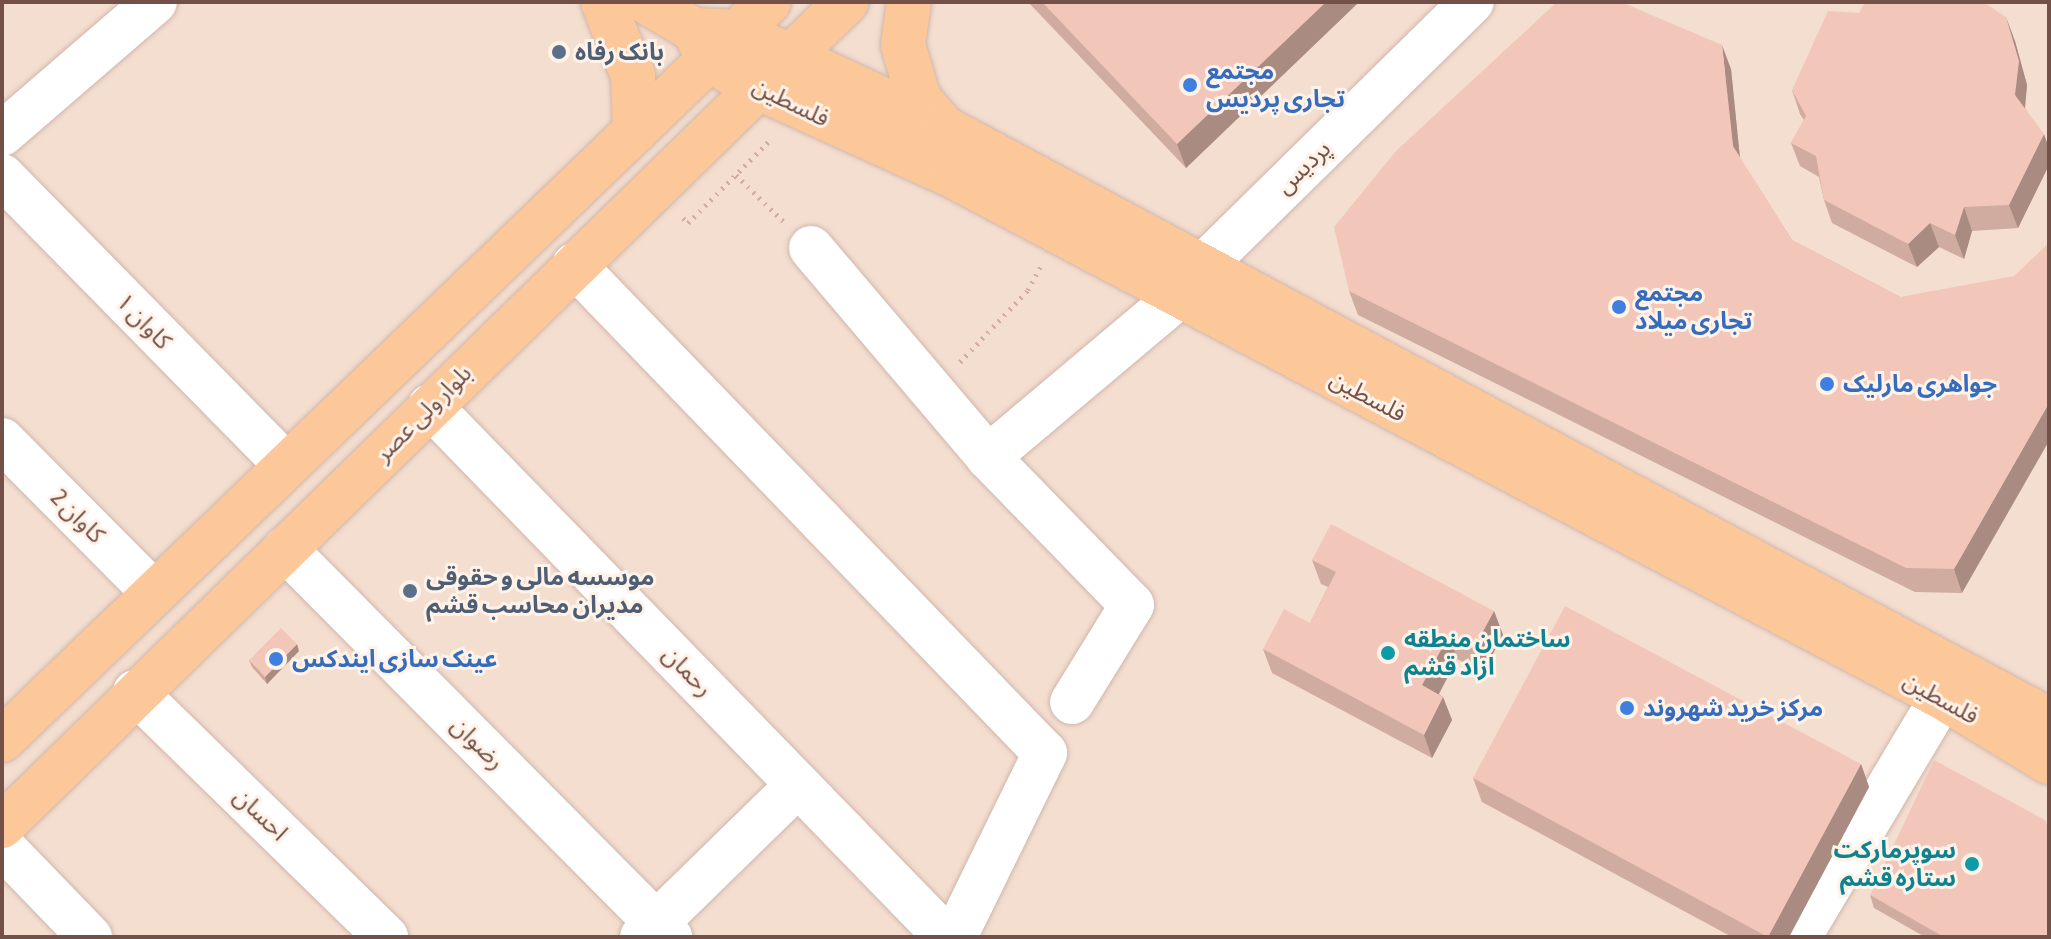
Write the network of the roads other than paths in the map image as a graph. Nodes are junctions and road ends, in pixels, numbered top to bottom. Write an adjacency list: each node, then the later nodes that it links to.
1 (155, 2): 13 (street)
2 (603, 2): 12 (main road)
3 (647, 2): 8 (main road, فلسطین)
4 (769, 2): 8 (main road)
5 (846, 2): 9 (main road, بلوار ولی عصر)
6 (909, 2): 11 (main road)
7 (1472, 2): 17 (street, پردیس)
8 (714, 41): 9 (main road, فلسطین); 10 (main road, فلسطین); 12 (main road)
9 (786, 55): 10 (main road, بلوار ولی عصر); 11 (main road, فلسطین)
10 (757, 87): 16 (main road, بلوار ولی عصر); 17 (main road, فلسطین)
11 (944, 128): 17 (main road, فلسطین)
12 (635, 131): 21 (main road)
13 (2, 134)
14 (2, 176): 21 (street, کاوان ۱)
15 (811, 248): 20 (street)
16 (574, 265): 18 (main road, بلوار ولی عصر); 37 (street)
17 (1191, 281): 20 (street, پردیس); 25 (main road, فلسطین); 27 (main road, فلسطین)
18 (430, 406): 22 (main road, بلوار ولی عصر); 30 (street, رحمان)
19 (2, 440): 23 (street, کاوان 2)
20 (988, 457): 26 (street)
21 (286, 465): 23 (main road)
22 (285, 549): 24 (main road, بلوار ولی عصر); 33 (street, رضوان)
23 (153, 592): 28 (main road)
24 (135, 692): 31 (main road, بلوار ولی عصر); 35 (street, احسان)
25 (1942, 697): 29 (main road, فلسطین); 38 (street)
26 (1072, 702)
27 (2049, 720)
28 (2, 740)
29 (2049, 762)
30 (798, 785): 33 (street); 36 (street, رحمان)
31 (2, 826)
32 (2, 846): 34 (street)
33 (656, 932)
34 (90, 937)
35 (386, 937)
36 (946, 937)
37 (955, 937)
38 (1799, 937)

